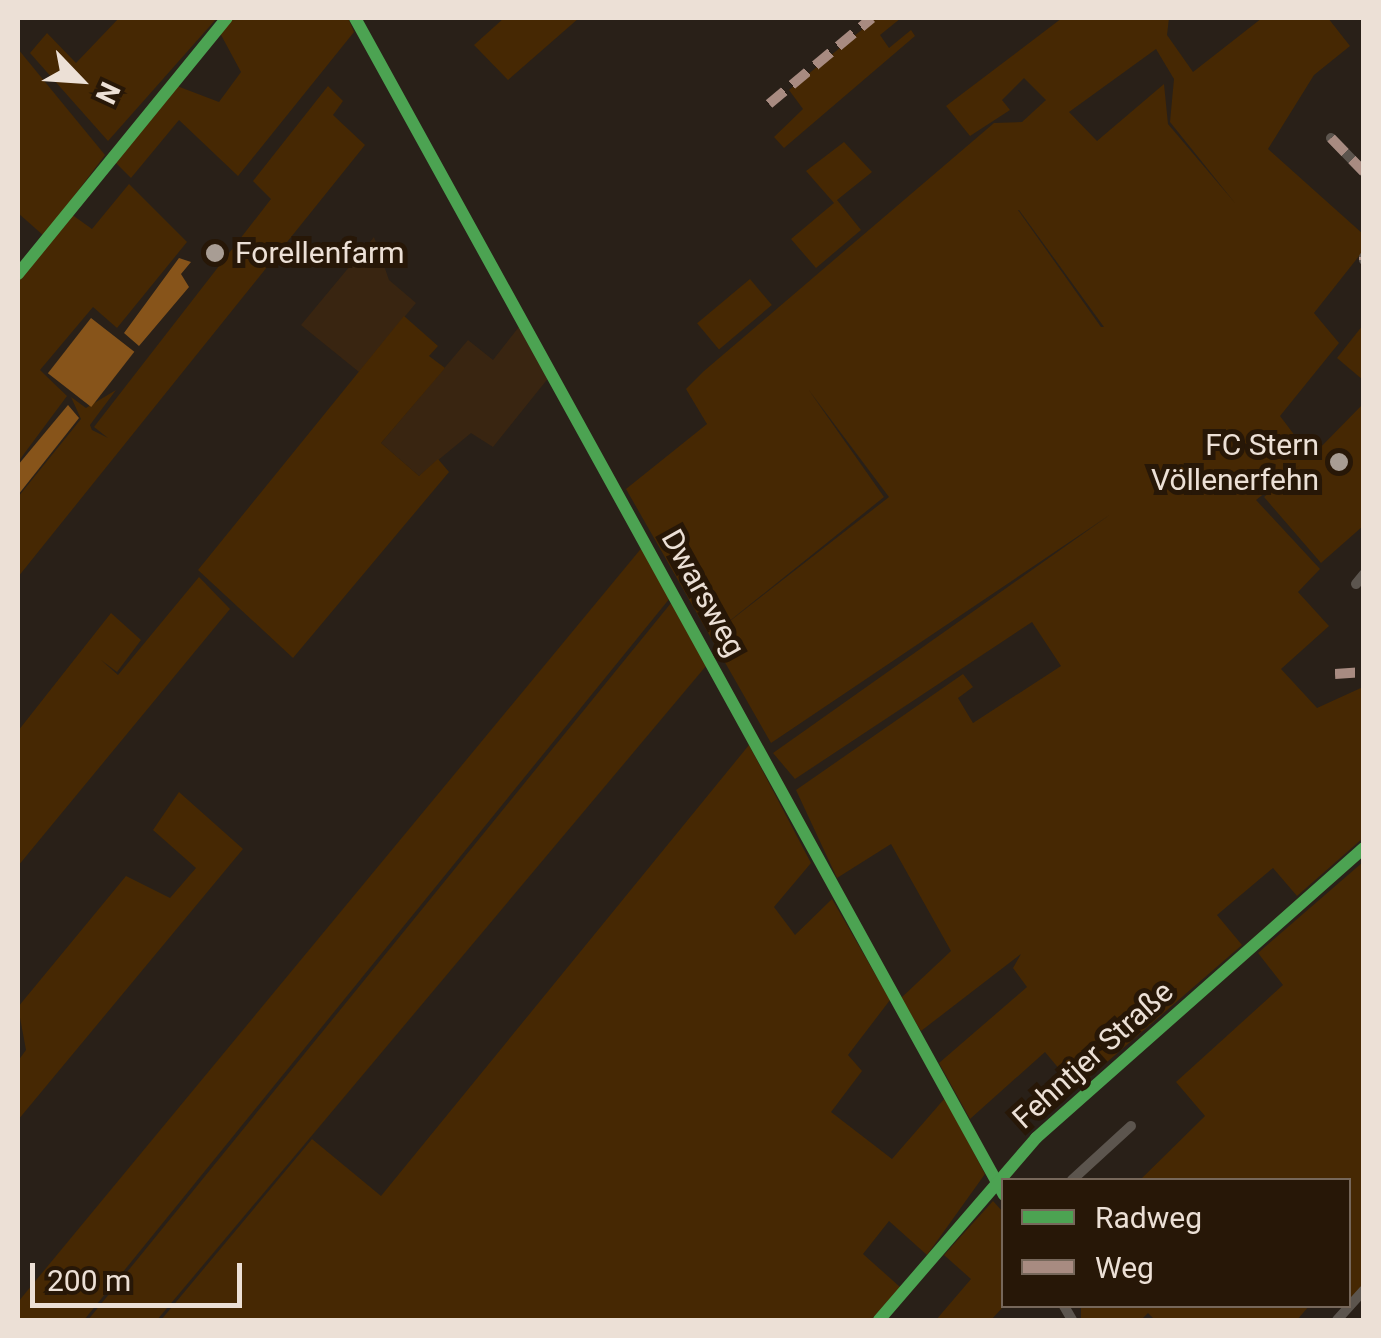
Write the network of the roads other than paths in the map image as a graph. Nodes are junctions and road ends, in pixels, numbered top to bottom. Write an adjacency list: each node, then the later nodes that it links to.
1 (227, 18): 5 (street)
2 (355, 18): 9 (street, Dwarsweg)
3 (1331, 138): 4 (street)
4 (1364, 172)
5 (18, 274)
6 (1364, 848): 9 (street, Fehntjer Straße)
7 (1131, 1126): 8 (street)
8 (1074, 1178)
9 (996, 1182): 10 (street, Dwarsweg); 11 (street, Fehntjer Straße)
10 (1001, 1191)
11 (879, 1320)

